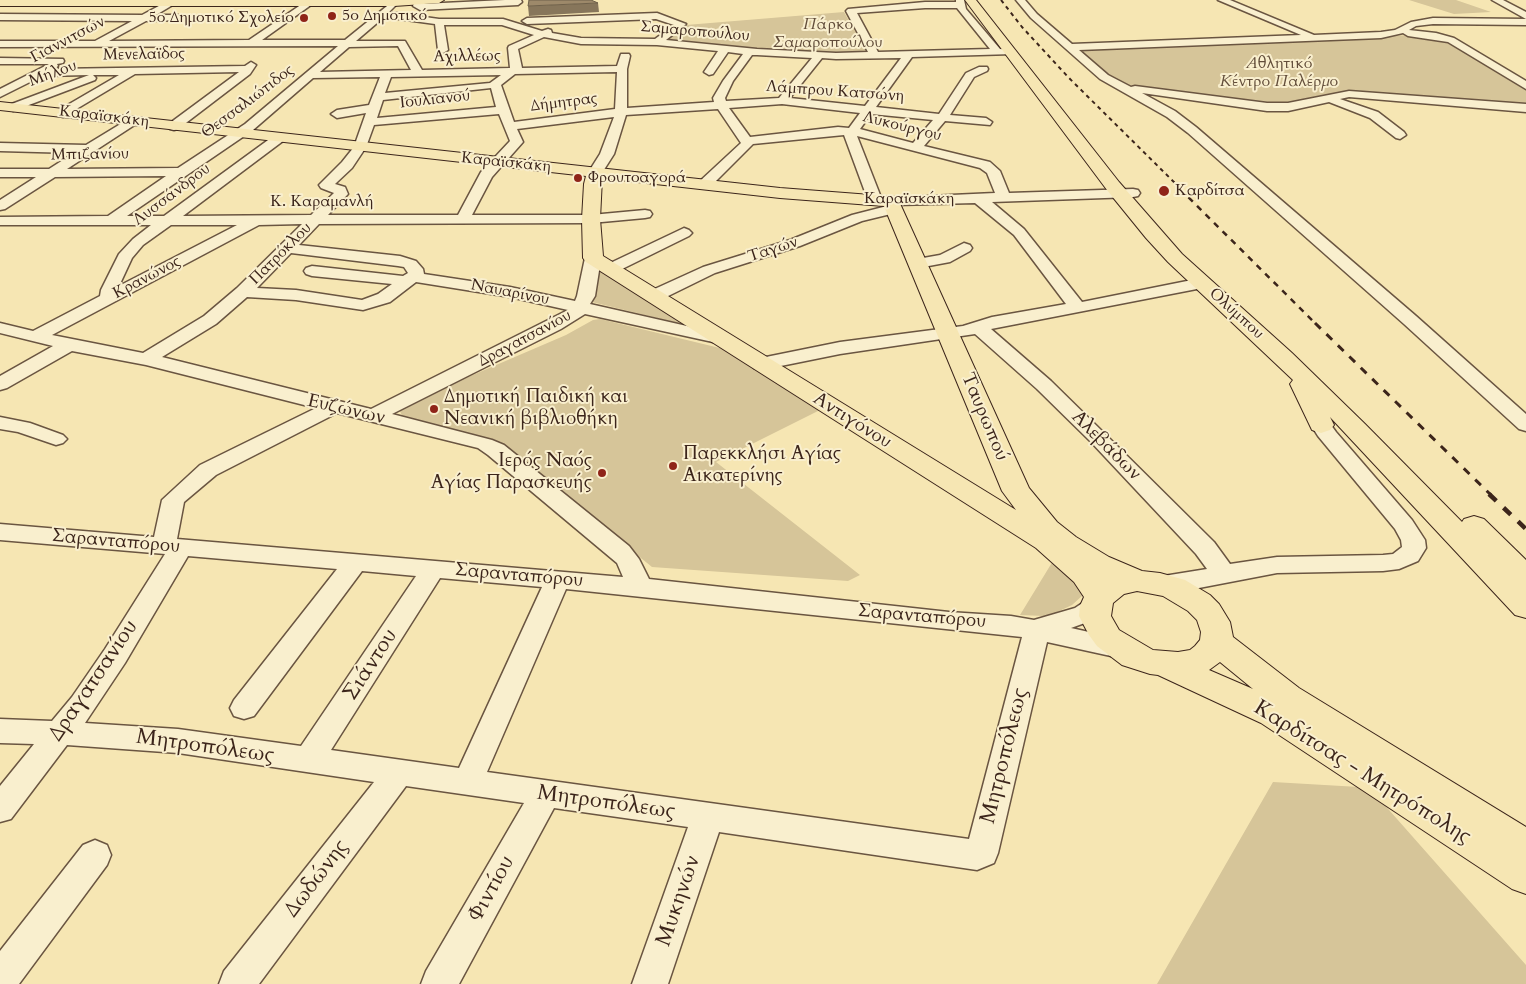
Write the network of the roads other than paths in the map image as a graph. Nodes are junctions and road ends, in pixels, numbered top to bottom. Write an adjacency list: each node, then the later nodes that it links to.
1 (439, 0): 11 (main road)
2 (981, 0): 103 (main road, Ολύμπου)
3 (1020, 0): 42 (street)
4 (1222, 0): 31 (street)
5 (1496, 0): 17 (street)
6 (54, 1): 7 (main road); 14 (main road); 19 (street)
7 (114, 1): 8 (main road); 20 (street)
8 (175, 1): 9 (main road); 21 (street, Γιαννιτσών)
9 (247, 1): 15 (main road)
10 (396, 1): 11 (main road); 15 (main road); 16 (street, Θεσσαλιώτιδος)
11 (418, 1): 12 (street)
12 (518, 1): 24 (street)
13 (963, 2): 46 (main road, Ολύμπου); 49 (street)
14 (0, 3)
15 (308, 3): 39 (street)
16 (382, 14): 23 (street, Σαμαροπούλου); 41 (street, Θεσσαλιώτιδος)
17 (1526, 16)
18 (0, 17): 19 (street)
19 (18, 17): 20 (street); 26 (street)
20 (81, 17): 21 (street); 36 (street)
21 (142, 18): 22 (street); 37 (street, Γιαννιτσών)
22 (178, 18)
23 (439, 22): 24 (street, Σαμαροπούλου); 44 (street)
24 (508, 22): 27 (street); 30 (street, Σαμαροπούλου)
25 (1526, 22): 29 (street)
26 (0, 25)
27 (608, 26): 32 (street); 34 (street)
28 (198, 30): 38 (street)
29 (1398, 32): 31 (street); 68 (street)
30 (546, 33): 32 (street, Σαμαροπούλου); 58 (street)
31 (1317, 38): 42 (street)
32 (596, 42): 33 (street, Σαμαροπούλου)
33 (637, 42): 34 (street, Σαμαροπούλου); 55 (street)
34 (657, 42): 43 (street, Σαμαροπούλου)
35 (0, 44): 36 (street)
36 (25, 44): 37 (street); 50 (street)
37 (95, 44): 38 (street); 53 (street, Γιαννιτσών)
38 (177, 44): 39 (street); 47 (street)
39 (250, 44): 40 (street)
40 (279, 44): 41 (street); 54 (street)
41 (348, 44): 61 (street); 63 (street, Θεσσαλιώτιδος)
42 (1072, 47): 69 (street)
43 (725, 49): 45 (street, Σαμαροπούλου); 59 (street)
44 (444, 50)
45 (749, 52): 51 (street, Σαμαροπούλου); 74 (street)
46 (1003, 52): 48 (street, Σαμαροπούλου); 103 (main road, Ολύμπου)
47 (162, 53)
48 (909, 54): 49 (street, Σαμαροπούλου); 77 (street)
49 (875, 55): 51 (street, Σαμαροπούλου)
50 (0, 56)
51 (818, 56): 72 (street)
52 (0, 61): 53 (street)
53 (63, 61): 62 (street, Γιαννιτσών)
54 (248, 69): 60 (street, Μενελαϊδος); 86 (street)
55 (622, 69): 58 (street, Αχιλλέως); 79 (street)
56 (983, 69): 82 (street)
57 (105, 72): 60 (street, Μενελαϊδος); 60 (street); 62 (street, Μενελαϊδος); 75 (street, Μήλου)
58 (515, 72): 61 (street, Αχιλλέως); 67 (street)
59 (709, 72)
60 (128, 74): 66 (street); 80 (street)
61 (419, 74): 64 (street, Αχιλλέως)
62 (36, 75): 65 (street, Μενελαϊδος); 70 (street, Γιαννιτσών)
63 (313, 75): 64 (street, Αχιλλέως); 89 (street, Θεσσαλιώτιδος)
64 (386, 75): 73 (street, Πατρόκλου)
65 (8, 78)
66 (164, 83)
67 (496, 84): 73 (street); 78 (street)
68 (1526, 86)
69 (1124, 88): 71 (street); 143 (street)
70 (0, 94)
71 (1326, 99): 76 (street); 90 (street)
72 (782, 101): 74 (street, Λάμπρου Κατσώνη); 77 (street, Λάμπρου Κατσώνη)
73 (376, 102): 81 (street); 84 (street, Πατρόκλου)
74 (721, 105): 79 (street, Λάμπρου Κατσώνη); 92 (street)
75 (6, 106): 80 (main road, Καραϊσκάκη)
76 (1526, 108)
77 (867, 109): 82 (street, Λάμπρου Κατσώνη); 88 (street)
78 (503, 110): 84 (street, Ιουλιανού); 87 (street)
79 (621, 112): 87 (street, Δήμητρας); 101 (street)
80 (63, 113): 83 (main road, Καραϊσκάκη)
81 (337, 114)
82 (942, 118): 85 (street, Λάμπρου Κατσώνη); 95 (street)
83 (132, 121): 86 (main road, Καραϊσκάκη); 96 (street)
84 (370, 122): 94 (street, Πατρόκλου)
85 (986, 122)
86 (174, 126): 89 (main road, Καραϊσκάκη)
87 (510, 126): 97 (street)
88 (851, 131): 92 (street, Λυκούργου); 95 (street, Λυκούργου); 106 (street)
89 (241, 133): 91 (main road, Καραϊσκάκη); 98 (street, Θεσσαλιώτιδος)
90 (1400, 135)
91 (279, 138): 94 (main road, Καραϊσκάκη); 114 (street, Λυσσάνδρου)
92 (747, 141): 102 (street)
93 (0, 147): 96 (street)
94 (360, 147): 97 (main road, Καραϊσκάκη); 110 (street, Πατρόκλου)
95 (916, 147): 105 (street, Λυκούργου)
96 (88, 149): 100 (street)
97 (498, 162): 101 (main road, Καραϊσκάκη); 111 (street)
98 (181, 172): 100 (street, Μπιζανίου); 113 (street, Θεσσαλιώτιδος)
99 (0, 173): 100 (street, Μπιζανίου)
100 (51, 173): 107 (street)
101 (595, 173): 102 (main road, Καραϊσκάκη); 112 (main road, Δραγατσανίου)
102 (705, 184): 106 (main road, Καραϊσκάκη)
103 (1126, 193): 105 (street, Καραϊσκάκη); 123 (main road, Ολύμπου); 150 (main road, Ολύμπου)
104 (978, 198): 105 (street, Καραϊσκάκη); 106 (street, Καραϊσκάκη); 128 (street)
105 (1004, 198)
106 (887, 203): 120 (main road, Ταυρωπού); 125 (street, Ταγών)
107 (0, 206)
108 (645, 214): 112 (street, Κ. Καραμανλή)
109 (258, 219): 110 (street, Κ. Καραμανλή); 114 (street, Κ. Καραμανλή); 126 (street, Κρανώνος)
110 (316, 219): 111 (street, Κ. Καραμανλή); 117 (street, Πατρόκλου)
111 (464, 219): 112 (street, Κ. Καραμανλή)
112 (591, 219): 119 (main road, Δραγατσανίου)
113 (112, 220): 114 (street, Κ. Καραμανλή); 115 (street, Κ. Καραμανλή)
114 (167, 220): 126 (street, Λυσσάνδρου)
115 (0, 221)
116 (684, 233): 119 (street)
117 (287, 248): 122 (street); 124 (street, Πατρόκλου)
118 (964, 248): 120 (street)
119 (602, 263): 125 (main road, Αντιγόνου); 127 (street, Δραγατσανίου)
120 (918, 263): 131 (main road, Ταυρωπού)
121 (312, 271): 122 (street, Ναυαρίνου)
122 (411, 279): 124 (street); 127 (street, Ναυαρίνου)
123 (1202, 283): 128 (street); 135 (main road, Ολύμπου)
124 (243, 292): 136 (street, Πατρόκλου)
125 (654, 296): 133 (main road, Αντιγόνου)
126 (108, 298): 132 (street, Κρανώνος)
127 (582, 307): 133 (street, Ναυαρίνου); 140 (street, Δραγατσανίου)
128 (1078, 308): 130 (street)
129 (0, 328): 132 (street, Ευζώνων)
130 (979, 328): 131 (street); 149 (street, Αλεβάδων)
131 (948, 334): 137 (street); 152 (main road, Ταυρωπού)
132 (35, 337): 134 (street, Ευζώνων)
133 (722, 339): 137 (main road, Αντιγόνου)
134 (69, 345): 136 (street, Ευζώνων); 138 (street)
135 (1284, 358): 142 (main road); 155 (main road, Ολύμπου)
136 (146, 359): 139 (street, Ευζώνων)
137 (761, 364): 154 (main road, Αντιγόνου)
138 (0, 384)
139 (333, 407): 140 (street, Ευζώνων); 146 (street, Δραγατσανίου)
140 (373, 416): 153 (street, Ευζώνων)
141 (0, 423): 144 (street)
142 (1321, 425): 149 (street)
143 (1526, 425)
144 (56, 439)
145 (0, 532): 146 (street, Σαρανταπόρου)
146 (172, 547): 147 (street, Σαρανταπόρου); 162 (street, Δραγατσανίου)
147 (356, 562): 148 (street, Σαρανταπόρου); 160 (street)
148 (434, 569): 151 (street, Σαρανταπόρου); 163 (street, Σιάντου)
149 (1223, 573): 152 (street)
150 (1526, 578)
151 (558, 580): 153 (street, Σαρανταπόρου); 165 (street)
152 (1149, 582): 154 (main road); 157 (main road)
153 (638, 587): 156 (street, Σαρανταπόρου)
154 (1098, 601): 156 (street, Σαρανταπόρου); 158 (main road)
155 (1526, 607)
156 (1024, 627): 158 (street, Σαρανταπόρου); 168 (street, Μητροπόλεως)
157 (1216, 642): 159 (main road); 169 (main road, Καρδίτσας - Μητρόπολης)
158 (1120, 648): 159 (main road)
159 (1167, 665): 171 (main road, Καρδίτσας - Μητρόπολης)
160 (244, 708)
161 (0, 731): 162 (street, Μητροπόλεως)
162 (59, 734): 163 (street, Μητροπόλεως); 167 (street, Δραγατσανίου)
163 (308, 761): 164 (street, Μητροπόλεως)
164 (398, 774): 165 (street, Μητροπόλεως); 173 (street, Δωδώνης)
165 (467, 783): 166 (street, Μητροπόλεως)
166 (546, 794): 168 (street, Μητροπόλεως); 174 (street, Φιντίου)
167 (0, 809)
168 (708, 817): 175 (street, Μυκηνών)
169 (1526, 848)
170 (95, 855): 172 (street)
171 (1526, 876)
172 (0, 980)
173 (237, 984)
174 (439, 984)
175 (650, 984)

